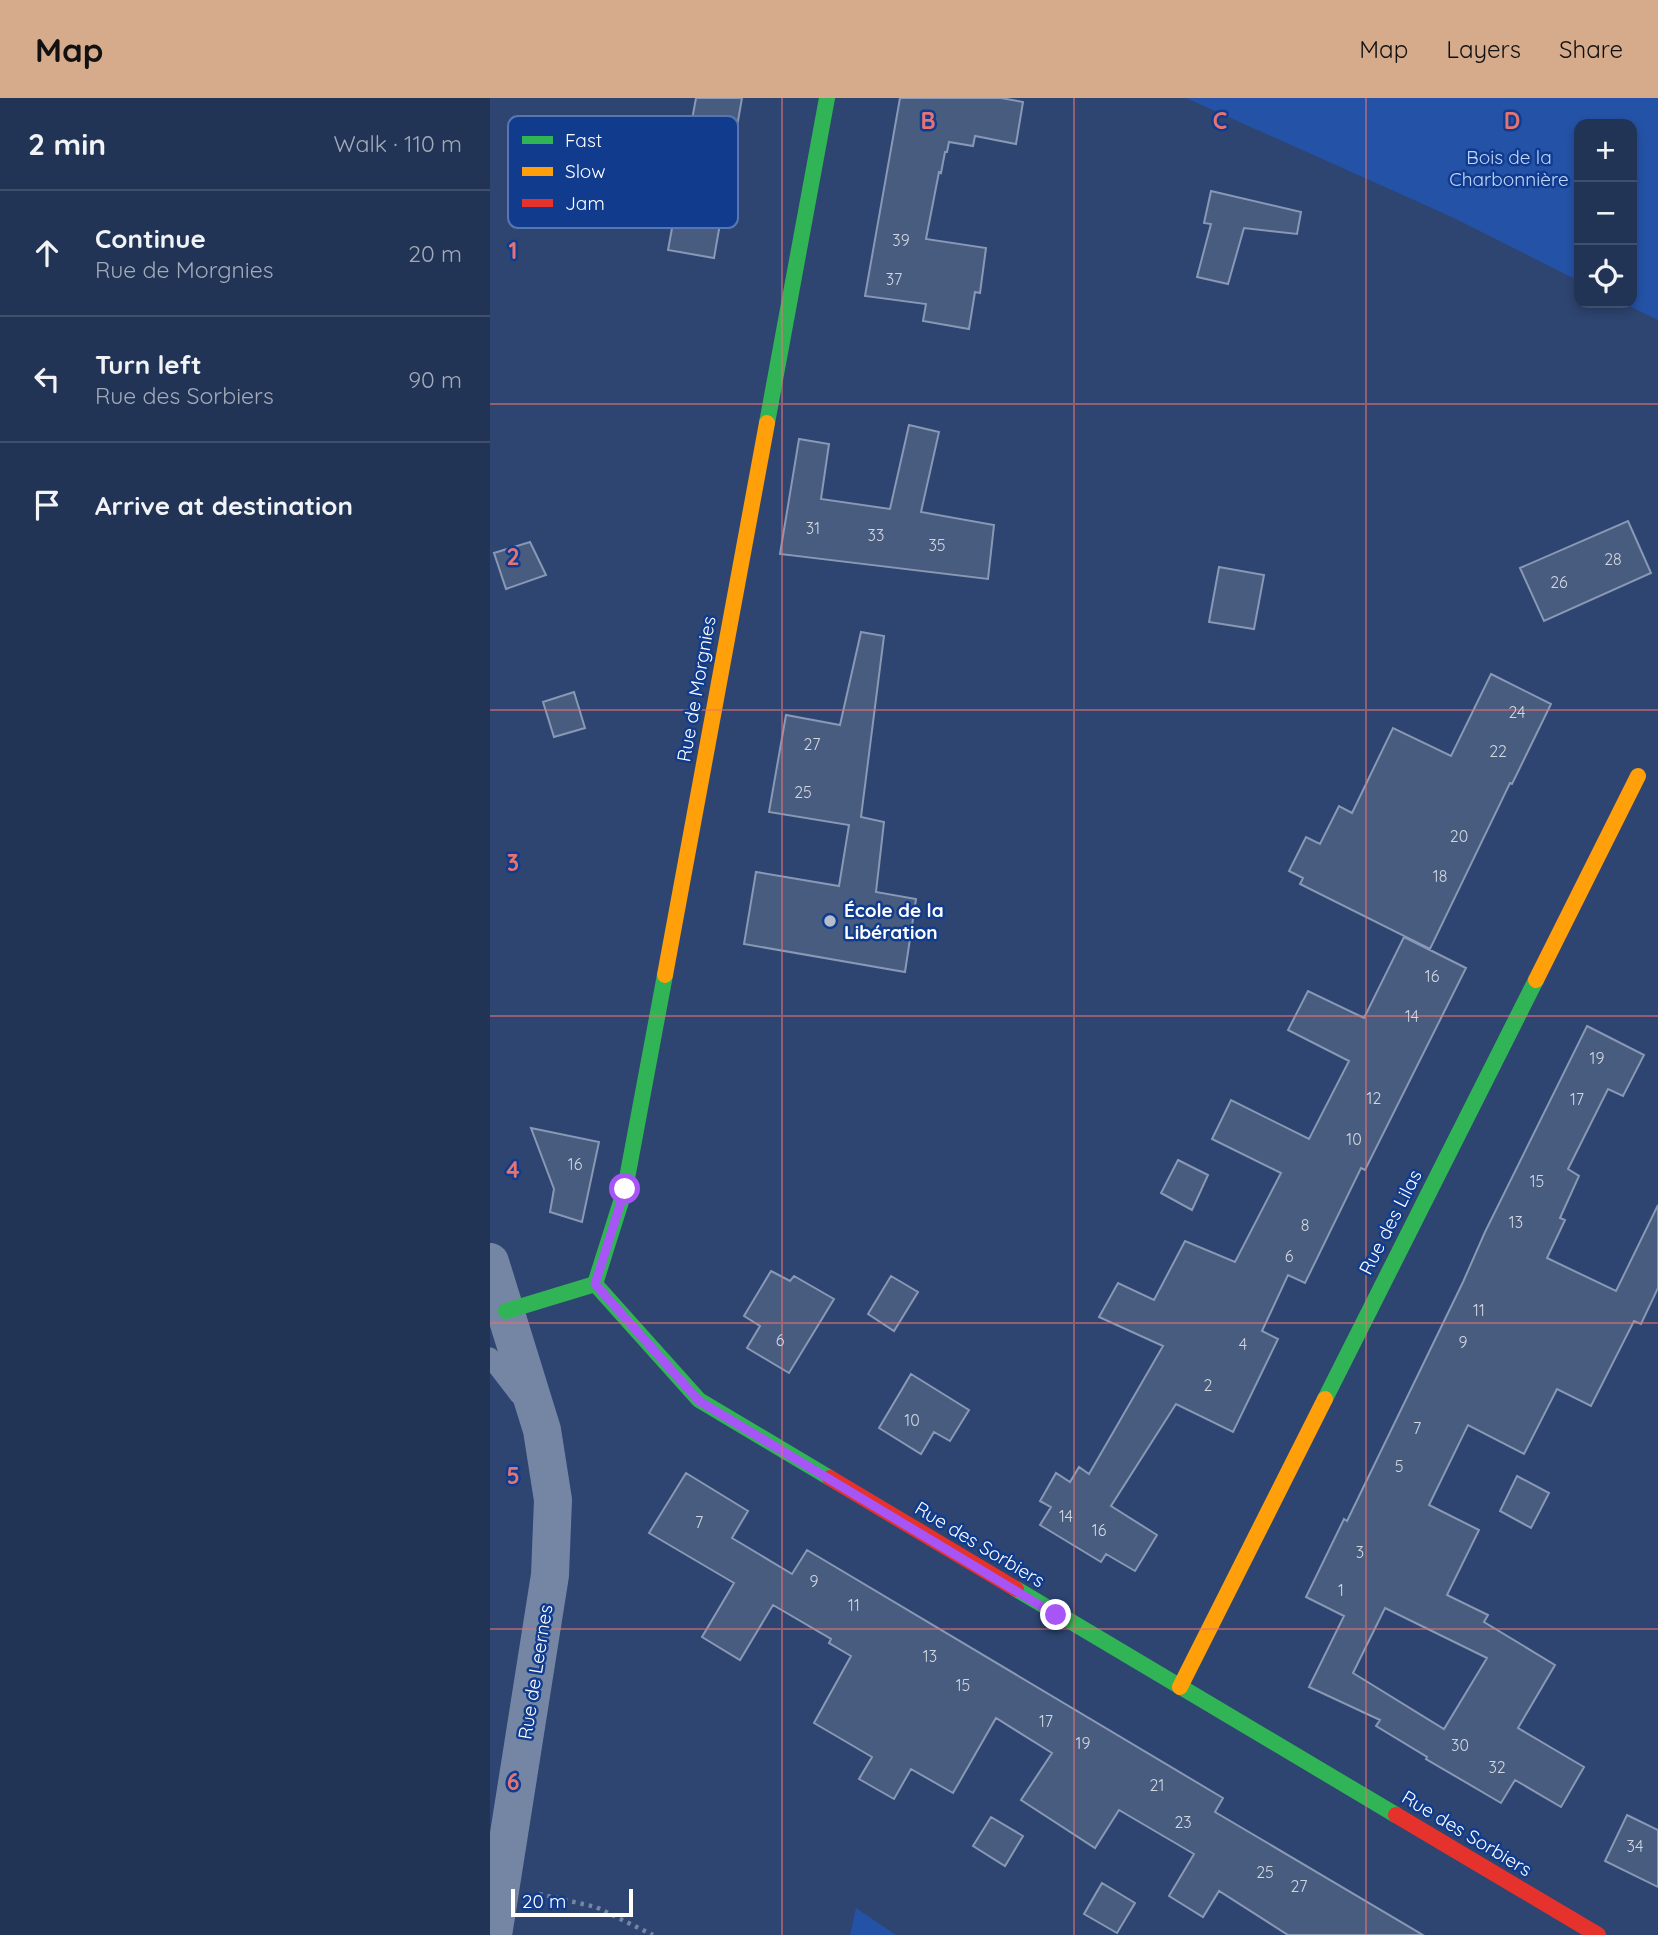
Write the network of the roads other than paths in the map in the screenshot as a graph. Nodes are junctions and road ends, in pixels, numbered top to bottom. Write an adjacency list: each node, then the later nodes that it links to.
1 (827, 98): 4 (street, Rue de Morgnies)
2 (1638, 776): 8 (street, Rue des Lilas)
3 (490, 1262): 5 (street, Rue de Leernes)
4 (595, 1284): 5 (street); 8 (street, Rue des Sorbiers)
5 (506, 1311): 7 (street, Rue de Leernes)
6 (490, 1357): 7 (lane)
7 (542, 1430): 9 (street, Rue de Leernes)
8 (1180, 1687): 10 (street, Rue des Sorbiers)
9 (493, 1935)
10 (1598, 1935)

